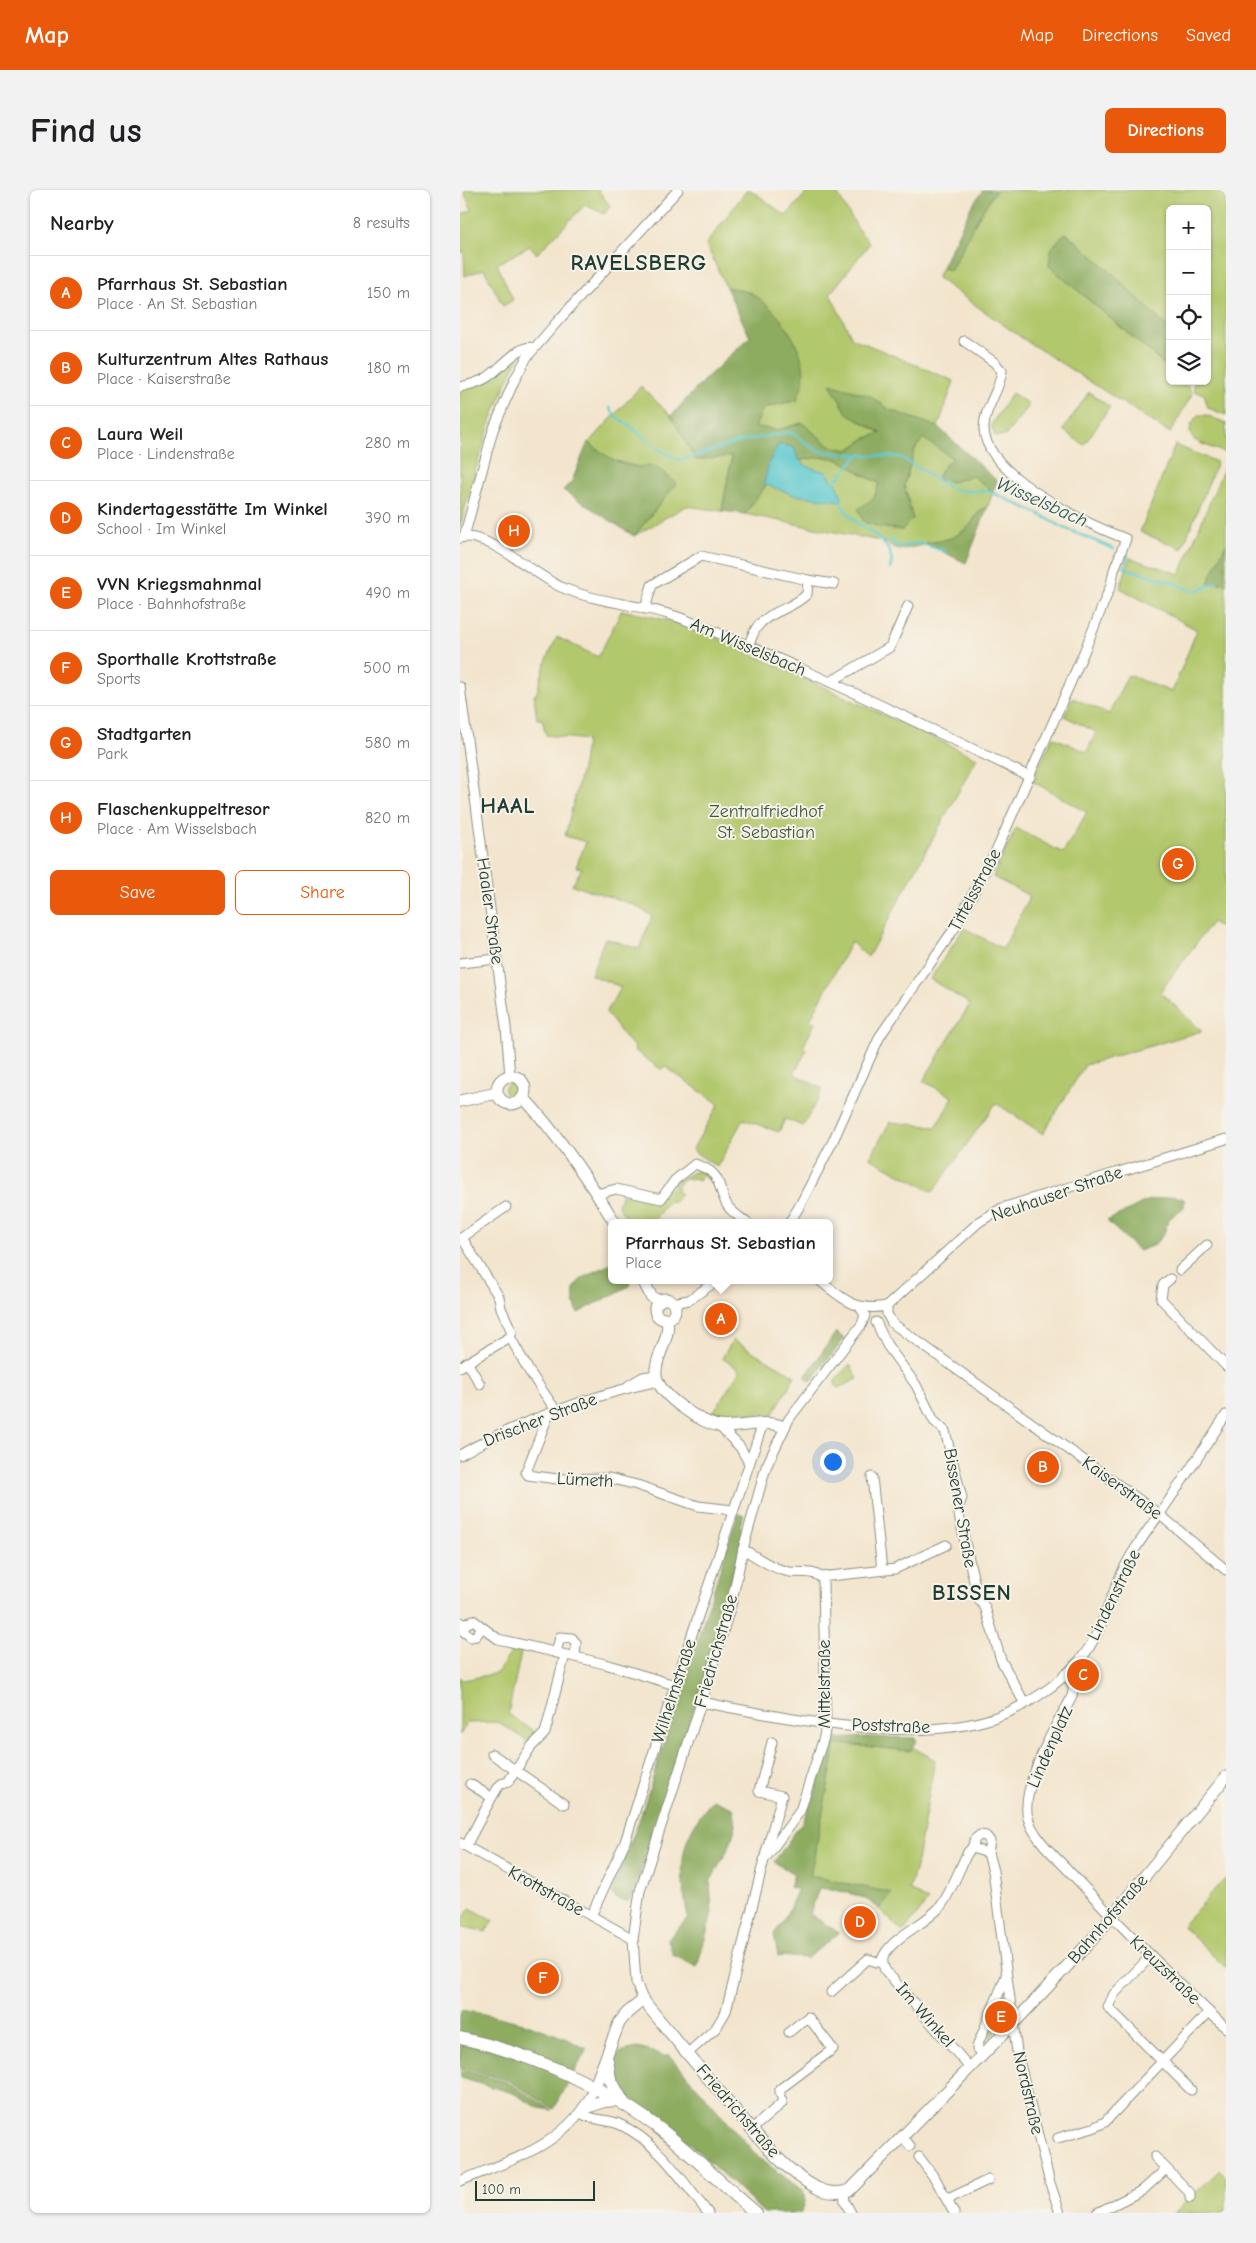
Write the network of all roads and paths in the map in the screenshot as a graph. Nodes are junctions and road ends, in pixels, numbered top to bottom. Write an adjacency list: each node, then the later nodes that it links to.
1 (678, 190): 3 (street)
2 (964, 341): 14 (street, Tittelsstraße)
3 (534, 348): 4 (street); 5 (street)
4 (460, 387)
5 (462, 537): 9 (street, Am Wisselsbach)
6 (808, 580): 7 (street); 9 (street); 10 (street)
7 (834, 584)
8 (908, 606): 11 (street)
9 (645, 609): 10 (street, Am Wisselsbach)
10 (748, 646): 11 (street, Am Wisselsbach)
11 (830, 682): 14 (street, Am Wisselsbach)
12 (460, 687): 13 (street, Haaler Straße)
13 (462, 716): 15 (street, Haaler Straße)
14 (1030, 777): 26 (street, Tittelsstraße)
15 (497, 959): 16 (street); 17 (street, Haaler Straße)
16 (460, 963)
17 (510, 1076): 18 (street); 19 (street)
18 (497, 1093): 19 (street); 20 (street)
19 (523, 1097): 22 (street)
20 (460, 1101)
21 (1226, 1139): 36 (street, Neuhauser Straße)
22 (597, 1194): 24 (street); 25 (street)
23 (506, 1207): 27 (street)
24 (613, 1219)
25 (743, 1219)
26 (792, 1219)
27 (461, 1239): 42 (street)
28 (1207, 1245): 29 (street)
29 (1180, 1270)
30 (1170, 1279): 44 (street)
31 (645, 1284): 34 (street)
32 (712, 1284): 35 (street)
33 (824, 1284): 37 (street)
34 (659, 1302): 35 (street); 38 (street)
35 (673, 1303): 38 (street)
36 (887, 1306): 37 (street); 40 (street)
37 (860, 1307): 41 (street)
38 (667, 1319): 45 (street)
39 (876, 1322): 40 (street); 41 (street); 70 (street, Bissener Straße)
40 (892, 1323): 57 (street, Kaiserstraße)
41 (862, 1324): 52 (street, Friedrichstraße)
42 (510, 1337): 43 (street); 47 (street)
43 (464, 1364): 46 (street)
44 (1226, 1366)
45 (657, 1378): 47 (street, Drischer Straße); 51 (street)
46 (480, 1384)
47 (557, 1412): 49 (street, Drischer Straße)
48 (1226, 1415): 57 (street, Lindenstraße)
49 (548, 1416): 53 (street, Drischer Straße); 56 (street, Lümeth)
50 (763, 1423): 51 (street); 52 (street); 54 (street, Wilhelmstraße)
51 (719, 1426): 54 (street)
52 (784, 1426): 59 (street, Friedrichstraße)
53 (460, 1455)
54 (749, 1463): 56 (street, Wilhelmstraße)
55 (872, 1477): 60 (street)
56 (733, 1510): 68 (street, Wilhelmstraße)
57 (1159, 1514): 61 (street, Kaiserstraße); 67 (street, Lindenstraße)
58 (946, 1544): 60 (street)
59 (743, 1549): 62 (street); 69 (street, Friedrichstraße)
60 (882, 1570): 62 (street)
61 (1226, 1570)
62 (821, 1577): 71 (street, Mittelstraße)
63 (462, 1624): 64 (street); 64 (street)
64 (482, 1627): 65 (street)
65 (560, 1654): 66 (street); 66 (street); 75 (street)
66 (574, 1657): 68 (street)
67 (1065, 1674): 70 (street, Lindenplatz); 80 (street, Lindenplatz)
68 (675, 1686): 85 (street, Wilhelmstraße)
69 (701, 1702): 71 (street, Poststraße); 87 (street, Friedrichstraße)
70 (1025, 1704): 72 (street, Lindenplatz)
71 (826, 1723): 72 (street, Poststraße); 84 (street, Mittelstraße)
72 (963, 1725)
73 (772, 1742): 84 (street, Mittelstraße)
74 (492, 1754): 75 (street)
75 (516, 1770): 78 (street); 79 (street)
76 (1226, 1778): 86 (street, Bahnhofstraße)
77 (470, 1784): 78 (street)
78 (491, 1796): 81 (street)
79 (564, 1804)
80 (1028, 1818): 86 (street, Kreuzstraße)
81 (463, 1844): 85 (street, Krottstraße)
82 (972, 1848): 83 (street); 83 (street, Nordstraße); 89 (street)
83 (988, 1853): 90 (street, Nordstraße)
84 (764, 1860): 98 (street, Mittelstraße)
85 (591, 1916): 87 (street, Krottstraße)
86 (1112, 1918): 88 (street, Kreuzstraße); 94 (street, Bahnhofstraße)
87 (633, 1939): 92 (street, Friedrichstraße)
88 (1150, 1957): 93 (street, Kreuzstraße); 101 (street)
89 (882, 1961): 91 (street); 102 (street, Im Winkel)
90 (1006, 1976): 94 (street, Nordstraße); 99 (street)
91 (831, 1992)
92 (644, 2000): 98 (street, Friedrichstraße); 100 (street)
93 (1209, 2012): 95 (street, Kreuzstraße); 101 (street)
94 (1014, 2023): 99 (street, Bahnhofstraße); 124 (street, Nordstraße)
95 (1226, 2028)
96 (789, 2032): 107 (street)
97 (460, 2038): 103 (main road)
98 (688, 2054): 107 (street, Friedrichstraße)
99 (983, 2055): 102 (street, Bahnhofstraße)
100 (607, 2060): 103 (street); 105 (main road)
101 (1162, 2061): 104 (street); 109 (street)
102 (970, 2068): 108 (street, Bahnhofstraße)
103 (594, 2089): 105 (main road); 106 (street)
104 (1191, 2090)
105 (620, 2103): 106 (main road); 121 (main road)
106 (582, 2110): 115 (street); 120 (street)
107 (752, 2129): 116 (street, Friedrichstraße)
108 (903, 2137): 110 (street); 116 (street, Bahnhofstraße)
109 (1058, 2138)
110 (910, 2146)
111 (918, 2156): 118 (street)
112 (1155, 2157): 113 (street)
113 (1166, 2169): 117 (street); 119 (street)
114 (988, 2180): 118 (street)
115 (460, 2181)
116 (847, 2191): 122 (street)
117 (1190, 2198)
118 (948, 2199): 123 (street)
119 (1115, 2210): 125 (street)
120 (708, 2213)
121 (756, 2213)
122 (851, 2213)
123 (954, 2213)
124 (1060, 2213)
125 (1097, 2213)

